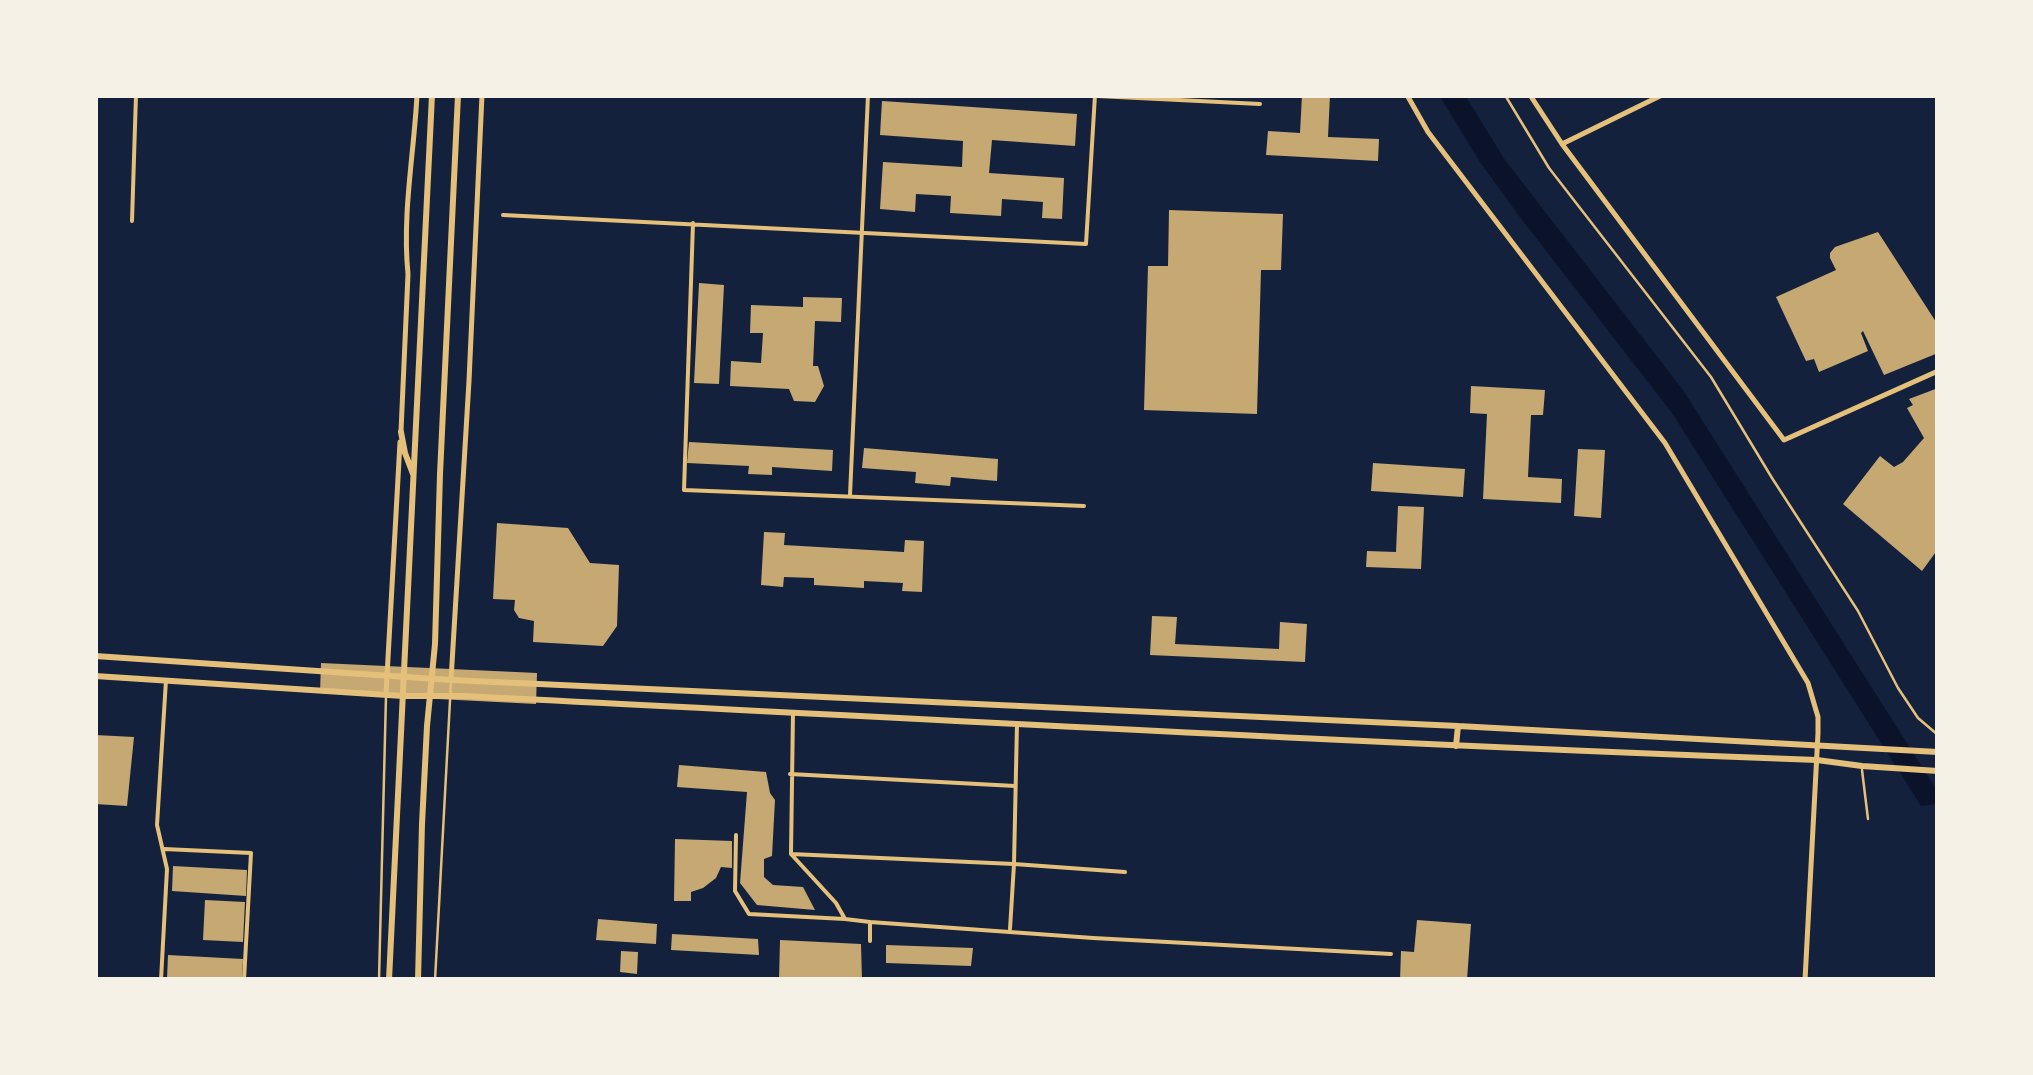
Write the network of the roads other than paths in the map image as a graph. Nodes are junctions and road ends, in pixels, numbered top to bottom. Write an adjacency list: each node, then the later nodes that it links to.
1 (119, 95): 11 (street)
2 (417, 95): 20 (street)
3 (432, 95): 21 (main road)
4 (458, 95): 28 (main road)
5 (482, 95): 30 (street)
6 (868, 95): 18 (street)
7 (1077, 95): 12 (street)
8 (1406, 95): 38 (street)
9 (1530, 95): 14 (street)
10 (1662, 95): 14 (street)
11 (136, 96): 16 (street)
12 (1095, 96): 13 (street); 18 (street)
13 (1260, 104)
14 (1562, 144): 19 (street)
15 (502, 215): 17 (street)
16 (132, 221)
17 (693, 223): 18 (street); 22 (street)
18 (862, 232): 22 (street)
19 (1938, 370)
20 (401, 432): 21 (main road); 26 (street)
21 (414, 476): 27 (main road)
22 (850, 494): 23 (street)
23 (1084, 506)
24 (95, 656): 26 (main road)
25 (95, 676): 29 (main road)
26 (387, 676): 27 (main road); 31 (street)
27 (404, 677): 28 (main road); 33 (main road)
28 (432, 679): 30 (main road); 32 (main road)
29 (166, 680): 31 (main road); 48 (street)
30 (451, 680): 34 (lane); 37 (main road)
31 (386, 694): 33 (main road); 59 (lane)
32 (430, 695): 33 (main road); 34 (main road); 60 (main road)
33 (402, 696): 59 (main road)
34 (450, 696): 35 (main road); 61 (lane)
35 (792, 712): 36 (main road); 44 (street)
36 (1017, 724): 39 (main road); 45 (street)
37 (1458, 726): 38 (main road); 39 (main road)
38 (1818, 745): 40 (main road); 41 (street)
39 (1456, 746): 41 (main road)
40 (1938, 752)
41 (1817, 760): 42 (main road); 62 (street)
42 (1862, 766): 43 (main road); 46 (lane)
43 (1938, 770)
44 (790, 774): 45 (street); 49 (street)
45 (1016, 786): 50 (street)
46 (1868, 818)
47 (736, 835): 52 (street)
48 (164, 849): 57 (street); 58 (street)
49 (791, 854): 50 (street); 52 (street)
50 (1014, 864): 51 (street); 54 (street)
51 (1124, 872)
52 (845, 918): 53 (street)
53 (870, 922): 54 (street); 55 (street)
54 (1010, 931): 56 (street)
55 (870, 941)
56 (1391, 954)
57 (162, 980)
58 (244, 980)
59 (384, 980)
60 (418, 980)
61 (435, 980)
62 (1805, 980)

